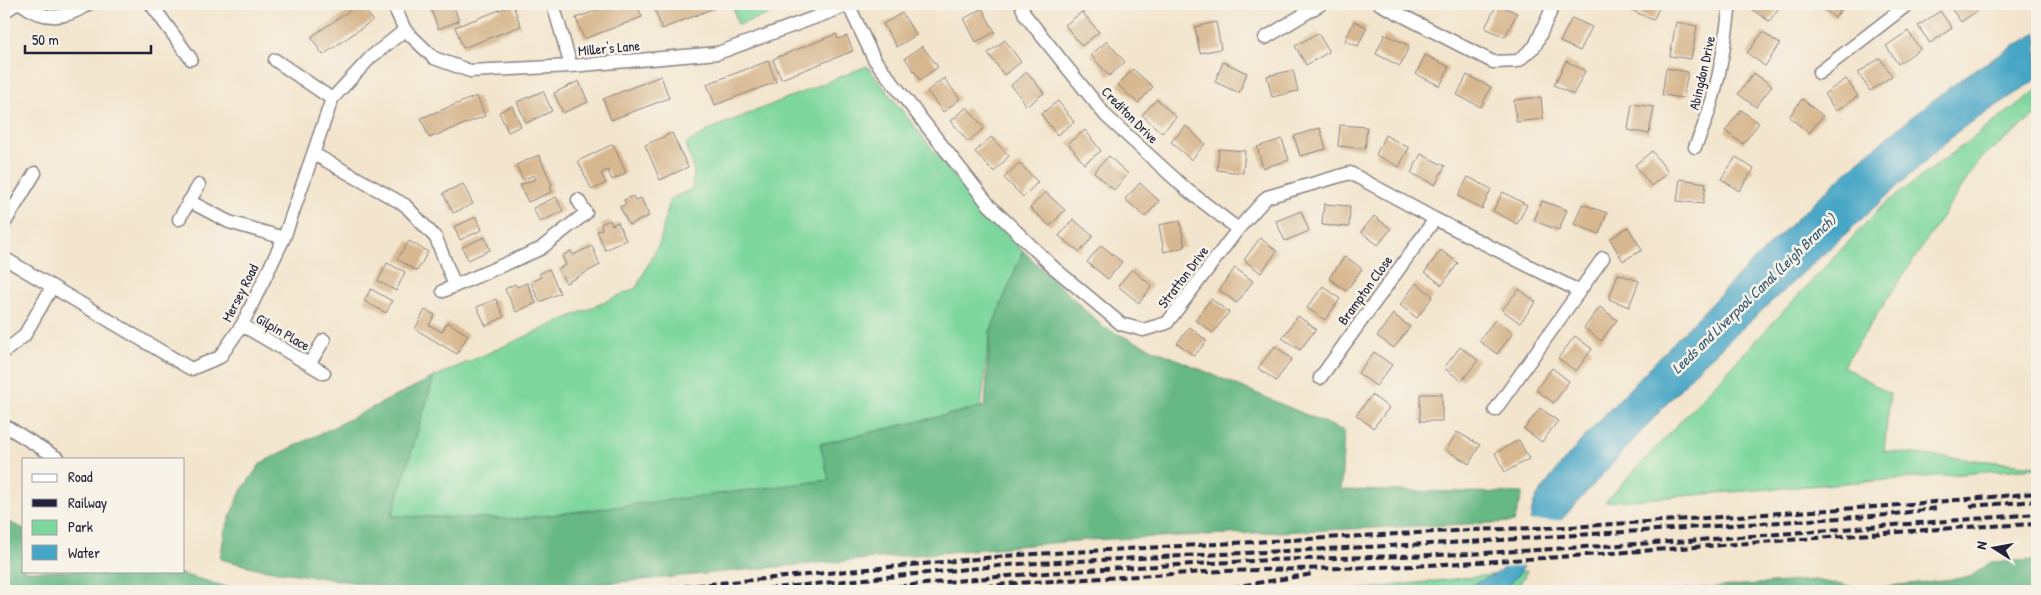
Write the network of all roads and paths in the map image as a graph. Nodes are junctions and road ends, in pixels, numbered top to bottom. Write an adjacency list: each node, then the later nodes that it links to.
1 (16, 4): 14 (street)
2 (22, 4): 3 (street)
3 (88, 4)
4 (151, 4): 17 (street)
5 (393, 4): 15 (street, Miller's Lane)
6 (553, 4): 19 (street)
7 (848, 4): 19 (street, Miller's Lane); 31 (street, Stratton Drive)
8 (1021, 4): 31 (street, Crediton Drive)
9 (1321, 4): 16 (street)
10 (1380, 4): 11 (street)
11 (1554, 4)
12 (1730, 4): 22 (street, Abingdon Drive)
13 (1908, 4): 20 (street)
14 (4, 12)
15 (404, 30): 19 (street, Miller's Lane); 21 (street, Mersey Road)
16 (1265, 38)
17 (191, 59)
18 (275, 60): 21 (street)
19 (571, 66)
20 (1819, 73)
21 (332, 99): 23 (street, Mersey Road)
22 (1695, 147)
23 (314, 154): 26 (street); 32 (street, Mersey Road)
24 (35, 174): 30 (street)
25 (199, 185): 27 (street)
26 (578, 200)
27 (189, 201): 28 (street); 32 (street)
28 (179, 219)
29 (1435, 219): 31 (street, Stratton Drive); 36 (street, Stratton Drive); 42 (street, Brampton Close)
30 (4, 224)
31 (1238, 229)
32 (284, 238): 37 (street, Mersey Road)
33 (4, 258): 35 (street, Mersey Road)
34 (1603, 258): 36 (street)
35 (52, 287): 37 (street, Mersey Road); 39 (street)
36 (1579, 291): 43 (street)
37 (242, 325): 40 (street, Gilpin Place)
38 (324, 340): 40 (street, Gilpin Place)
39 (4, 352)
40 (309, 364): 41 (street, Gilpin Place)
41 (324, 373)
42 (1320, 378)
43 (1496, 410)
44 (4, 425): 45 (street)
45 (57, 458)

